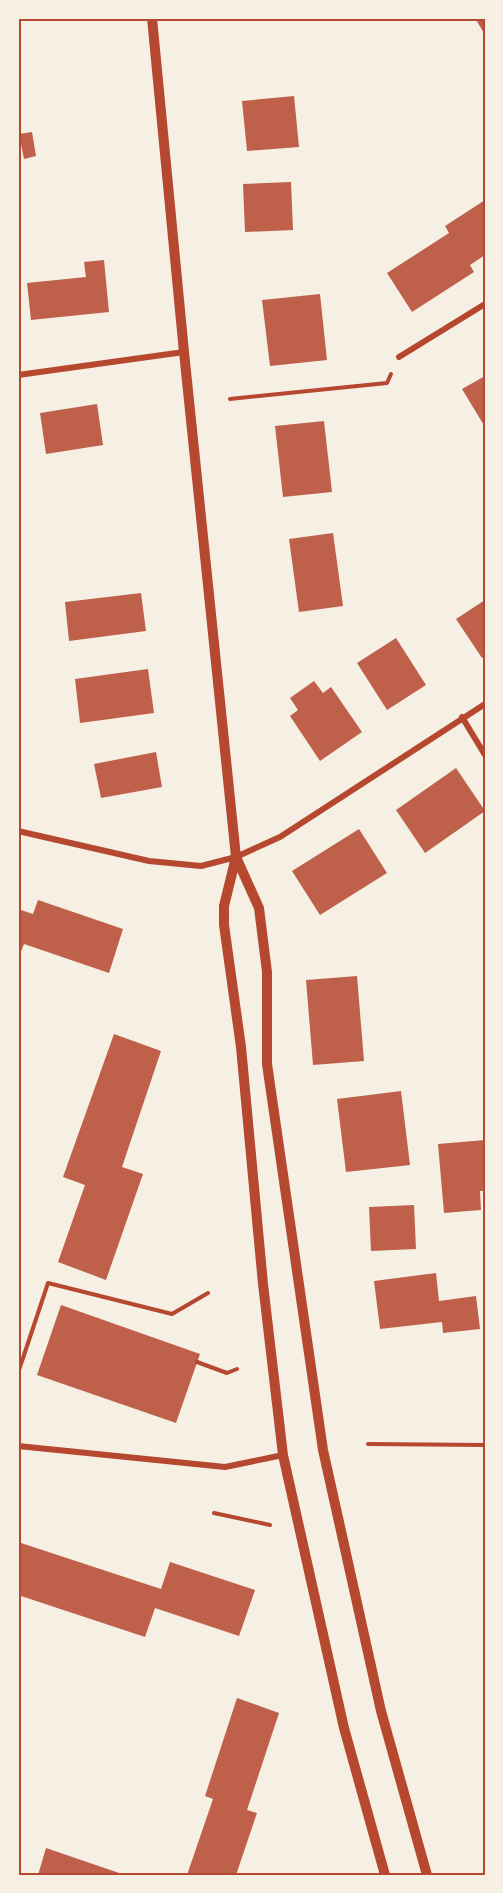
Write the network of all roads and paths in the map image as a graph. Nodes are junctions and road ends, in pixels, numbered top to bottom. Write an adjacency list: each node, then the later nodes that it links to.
1 (152, 18): 3 (street)
2 (485, 304): 4 (street)
3 (184, 352): 5 (street); 11 (street)
4 (399, 357): 6 (path)
5 (18, 375)
6 (230, 399)
7 (485, 704): 8 (street)
8 (462, 717): 9 (street); 11 (street)
9 (485, 755)
10 (18, 831): 11 (street)
11 (236, 857): 19 (street); 23 (street)
12 (208, 1293): 15 (path)
13 (197, 1362): 14 (path)
14 (237, 1369)
15 (18, 1373)
16 (369, 1444): 17 (path)
17 (485, 1444)
18 (18, 1446): 19 (street)
19 (283, 1455): 22 (street)
20 (214, 1513): 21 (path)
21 (270, 1525)
22 (385, 1875)
23 (427, 1875)

